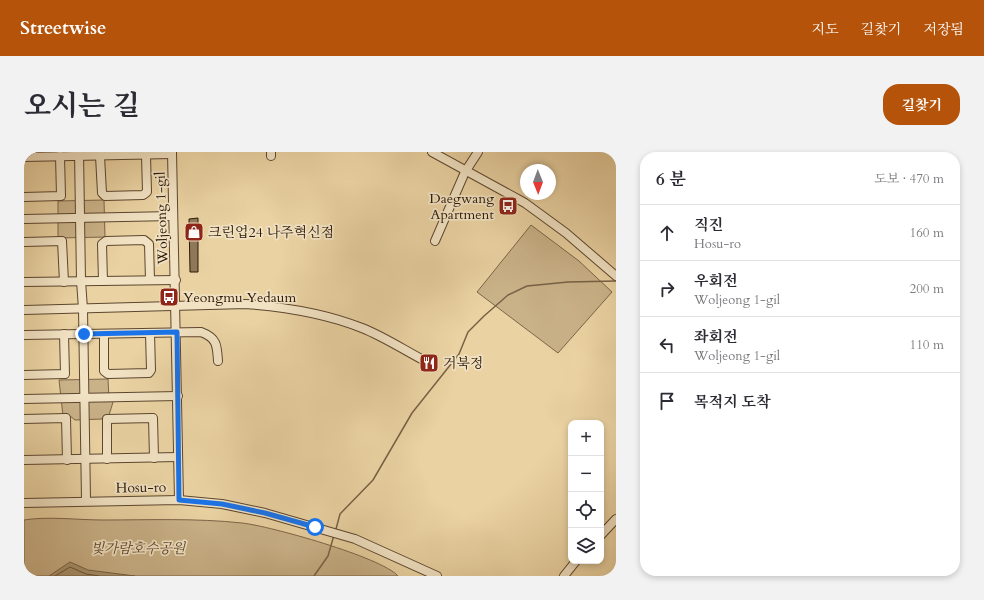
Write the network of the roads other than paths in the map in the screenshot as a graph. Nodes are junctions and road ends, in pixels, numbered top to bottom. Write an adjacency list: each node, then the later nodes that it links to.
1 (432, 152): 9 (street)
2 (478, 152): 9 (street)
3 (172, 153): 5 (street, Woljeong 1-gil); 11 (street, Woljeong 1-gil)
4 (79, 154): 6 (street, Woljeong 1-gil); 7 (street, Woljeong 1-gil); 12 (street)
5 (146, 155): 7 (street, Woljeong 1-gil); 7 (street, Woljeong 1-gil)
6 (60, 156): 8 (street, Woljeong 1-gil); 10 (street)
7 (100, 156)
8 (24, 157)
9 (465, 172): 14 (street); 16 (street)
10 (24, 197)
11 (174, 216): 12 (street); 18 (street, Woljeong 1-gil)
12 (80, 218): 13 (street); 19 (street)
13 (24, 219)
14 (435, 241)
15 (24, 242): 22 (street)
16 (613, 273)
17 (150, 280): 18 (street, Woljeong 1-gil); 20 (street, Woljeong 1-gil); 20 (street, Woljeong 1-gil)
18 (176, 280): 23 (street, Woljeong 1-gil)
19 (81, 281): 20 (street, Woljeong 1-gil); 22 (street, Woljeong 1-gil); 24 (street)
20 (103, 281)
21 (24, 282): 22 (street, Woljeong 1-gil)
22 (64, 282)
23 (177, 307): 24 (street); 26 (street, Woljeong 1-gil); 33 (street)
24 (83, 309): 25 (street); 29 (street)
25 (24, 310)
26 (177, 332): 27 (street); 32 (street); 35 (street, Woljeong 1-gil)
27 (150, 333): 30 (street); 30 (street)
28 (64, 334): 29 (street); 31 (street); 34 (street)
29 (84, 334): 30 (street); 37 (street)
30 (104, 334)
31 (24, 335)
32 (218, 360)
33 (429, 363)
34 (24, 375)
35 (178, 396): 37 (street); 39 (street, Woljeong 1-gil)
36 (24, 398): 37 (street)
37 (85, 398): 44 (street)
38 (24, 419): 43 (street)
39 (178, 457): 40 (street); 45 (street, Woljeong 1-gil)
40 (154, 458): 41 (street); 41 (street)
41 (107, 459): 44 (street)
42 (24, 460): 43 (street)
43 (67, 460): 44 (street)
44 (85, 460): 46 (street)
45 (179, 500): 46 (street, Hosu-ro); 51 (street, Hosu-ro)
46 (86, 501): 47 (street, Hosu-ro)
47 (24, 503)
48 (616, 519): 49 (street)
49 (604, 532)
50 (574, 564): 52 (street)
51 (437, 576)
52 (564, 576)

